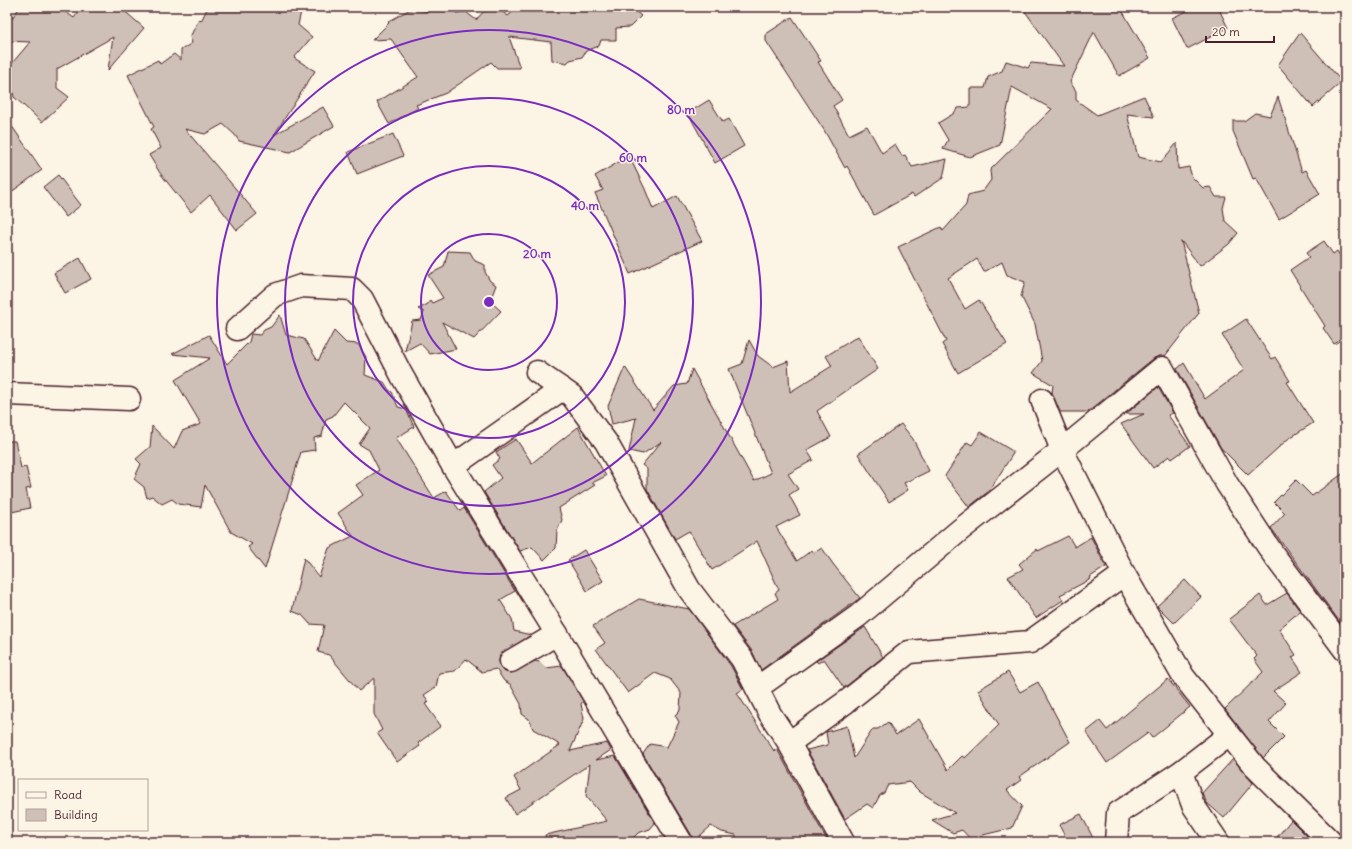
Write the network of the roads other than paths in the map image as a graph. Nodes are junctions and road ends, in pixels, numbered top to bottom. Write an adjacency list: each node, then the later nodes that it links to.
1 (237, 330): 8 (street)
2 (537, 372): 3 (street)
3 (562, 389): 8 (street); 13 (street)
4 (7, 394): 5 (street)
5 (129, 399)
6 (1042, 400): 7 (street)
7 (1062, 450): 9 (street); 11 (street); 13 (street)
8 (453, 466): 10 (street)
9 (1124, 574): 14 (street); 15 (street)
10 (557, 634): 12 (street); 17 (street)
11 (1345, 650)
12 (511, 661)
13 (757, 688): 15 (street)
14 (1229, 735): 16 (street); 21 (street)
15 (789, 743): 18 (street)
16 (1181, 772): 19 (street); 20 (street)
17 (681, 842)
18 (844, 842)
19 (1116, 842)
20 (1218, 842)
21 (1331, 842)

